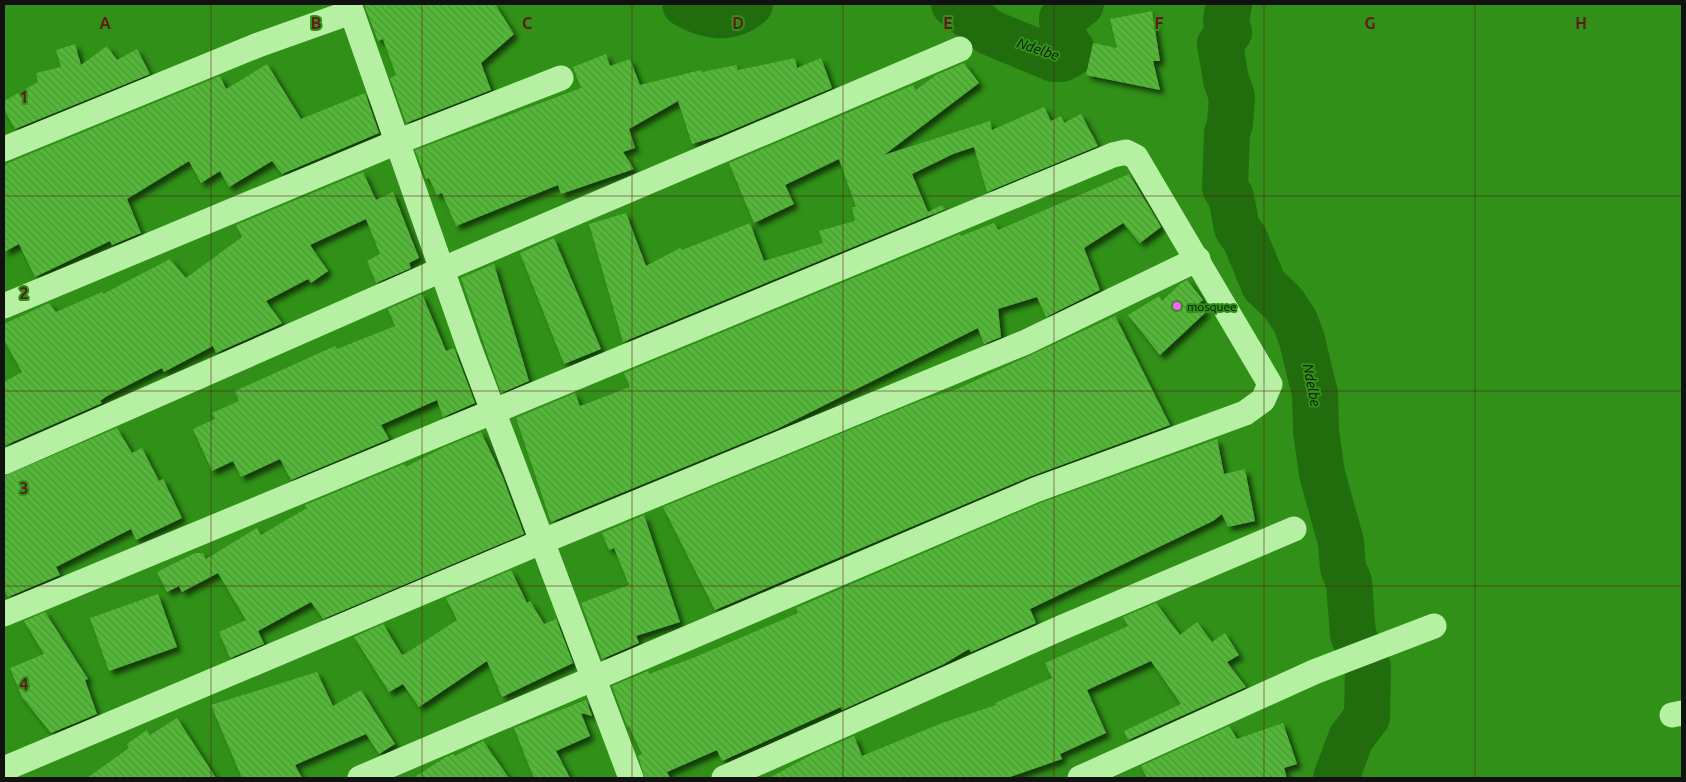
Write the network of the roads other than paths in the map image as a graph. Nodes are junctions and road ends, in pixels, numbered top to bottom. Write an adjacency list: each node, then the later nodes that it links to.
1 (350, 8): 4 (street); 5 (street)
2 (960, 49): 7 (street)
3 (561, 78): 4 (street)
4 (397, 142): 7 (street); 8 (street)
5 (4, 149)
6 (1198, 259): 9 (street); 12 (street); 15 (street)
7 (441, 270): 9 (street); 10 (street)
8 (4, 306)
9 (493, 412): 12 (street); 13 (street)
10 (4, 462)
11 (1294, 529): 19 (street)
12 (541, 542): 15 (street); 16 (street)
13 (4, 614)
14 (1434, 626): 20 (street)
15 (592, 679): 17 (street); 18 (street)
16 (4, 769)
17 (360, 778)
18 (631, 778)
19 (724, 778)
20 (1080, 778)

